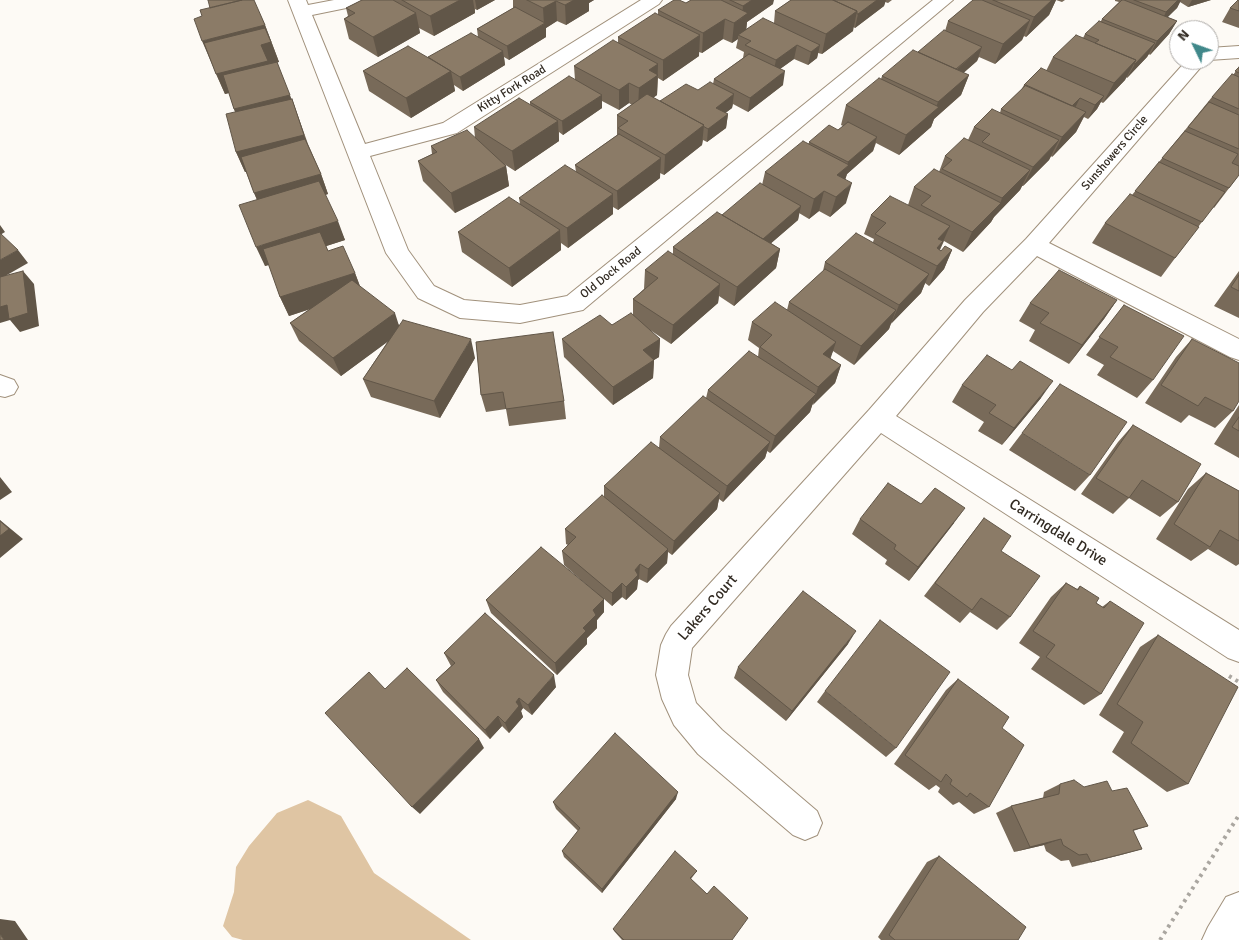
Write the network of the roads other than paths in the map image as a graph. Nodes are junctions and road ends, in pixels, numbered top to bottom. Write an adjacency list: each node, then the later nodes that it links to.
1 (360, 0): 4 (street)
2 (653, 0): 8 (street, Kitty Fork Road)
3 (944, 0): 8 (street, Old Dock Road)
4 (300, 6): 8 (street, Old Dock Road)
5 (1239, 52): 6 (street)
6 (1219, 53)
7 (1188, 70): 9 (street, Sunshowers Circle)
8 (359, 152)
9 (1034, 245): 10 (street); 11 (street, Sunshowers Circle)
10 (1239, 350)
11 (878, 418): 12 (street, Carringdale Drive); 13 (street, Lakers Court)
12 (1239, 647)
13 (805, 823)
14 (1239, 910): 15 (street)
15 (1220, 940)

